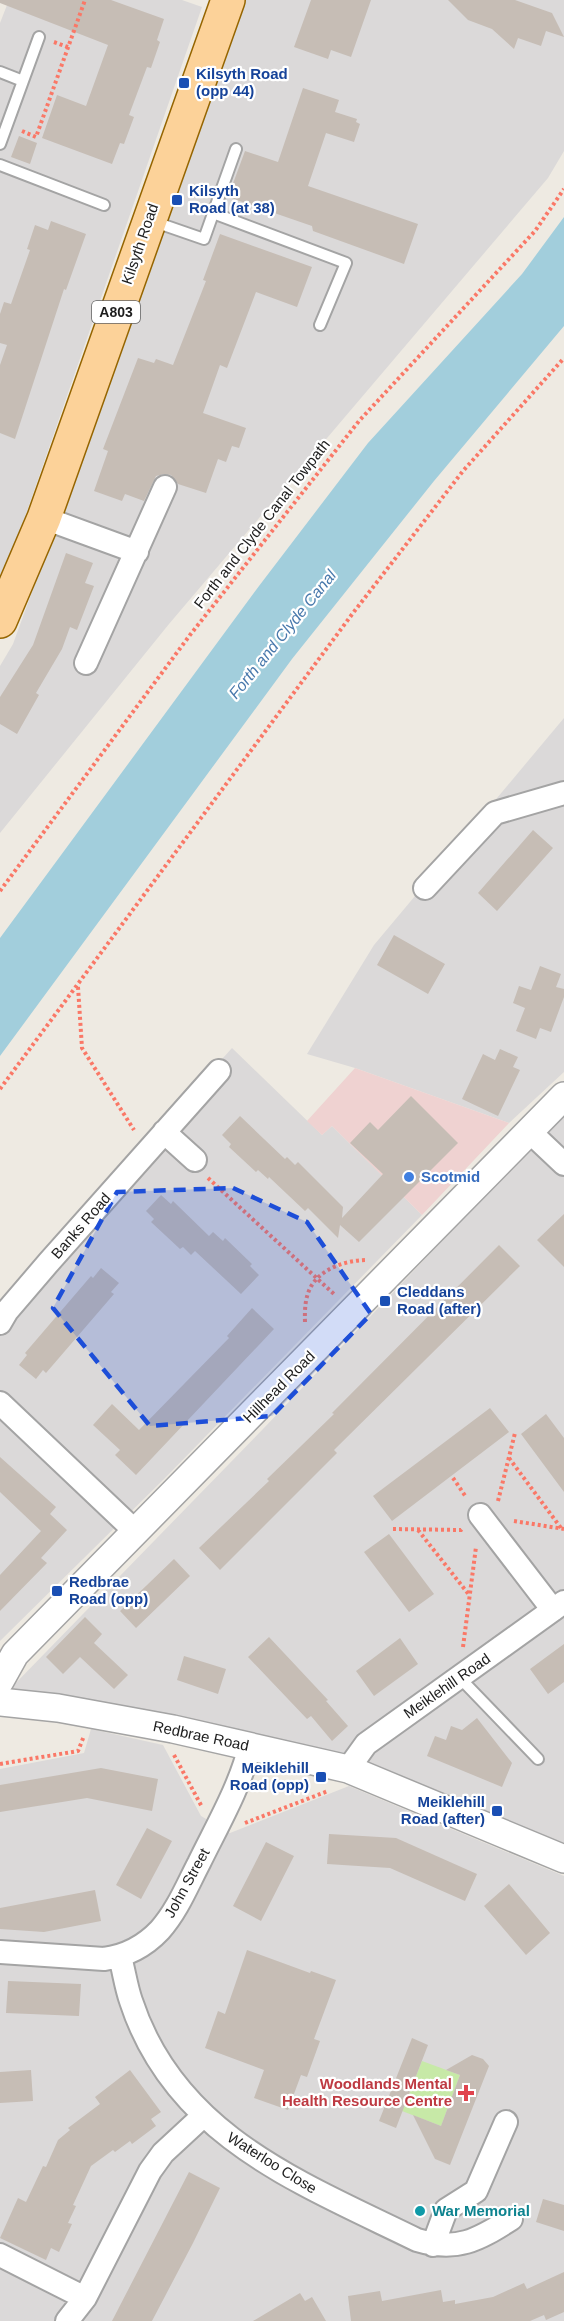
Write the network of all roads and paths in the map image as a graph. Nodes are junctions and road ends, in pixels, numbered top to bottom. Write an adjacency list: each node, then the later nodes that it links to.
1 (86, 0): 6 (path)
2 (227, 0): 13 (main road, Kilsyth Road / A803)
3 (39, 37): 5 (lane)
4 (0, 72): 5 (lane)
5 (23, 81): 6 (lane)
6 (7, 126): 7 (lane)
7 (0, 144)
8 (236, 149): 12 (lane)
9 (0, 165): 11 (lane)
10 (564, 189): 23 (path, Forth and Clyde Canal Towpath)
11 (104, 206)
12 (213, 213): 13 (lane); 14 (lane)
13 (148, 220): 17 (main road, Kilsyth Road / A803)
14 (320, 325)
15 (564, 358): 24 (path)
16 (165, 487): 18 (street)
17 (44, 518): 18 (street); 19 (main road, Kilsyth Road / A803)
18 (137, 552): 20 (street)
19 (0, 621)
20 (86, 663)
21 (564, 793): 22 (street)
22 (425, 888)
23 (0, 891)
24 (78, 985): 26 (path); 28 (path)
25 (219, 1071): 30 (street, Banks Road)
26 (0, 1089)
27 (564, 1096): 29 (street, Hillhead Road)
28 (134, 1130)
29 (529, 1131): 31 (street); 33 (street, Hillhead Road)
30 (164, 1132): 32 (street); 36 (street, Banks Road)
31 (564, 1164)
32 (198, 1166): 34 (path)
33 (397, 1267): 34 (path); 35 (street, Hillhead Road)
34 (316, 1277): 35 (path); 37 (path)
35 (353, 1312): 37 (street, Hillhead Road)
36 (0, 1323)
37 (313, 1352): 43 (street, Hillhead Road)
38 (0, 1403): 43 (street)
39 (509, 1458): 42 (path)
40 (480, 1515): 42 (path); 44 (path); 45 (street, Meiklehill Road)
41 (418, 1529): 44 (path)
42 (563, 1529)
43 (136, 1532): 47 (street, Hillhead Road)
44 (470, 1596): 46 (path)
45 (559, 1606): 46 (street, Meiklehill Road)
46 (459, 1677): 51 (lane); 53 (street, Meiklehill Road)
47 (0, 1681)
48 (0, 1702): 49 (street, Redbrae Road)
49 (92, 1714): 50 (street, Redbrae Road); 52 (path)
50 (250, 1746): 53 (street, Redbrae Road); 56 (street, John Street)
51 (538, 1759)
52 (0, 1764)
53 (348, 1769): 54 (street, Redbrae Road)
54 (564, 1859)
55 (0, 1952): 56 (street, John Street)
56 (120, 1957): 57 (street, Waterloo Close)
57 (203, 2116): 60 (street, Waterloo Close); 62 (street)
58 (506, 2122): 60 (street)
59 (511, 2219): 60 (street, Waterloo Close)
60 (433, 2245)
61 (0, 2255): 62 (street)
62 (85, 2298): 63 (street)
63 (67, 2321)

